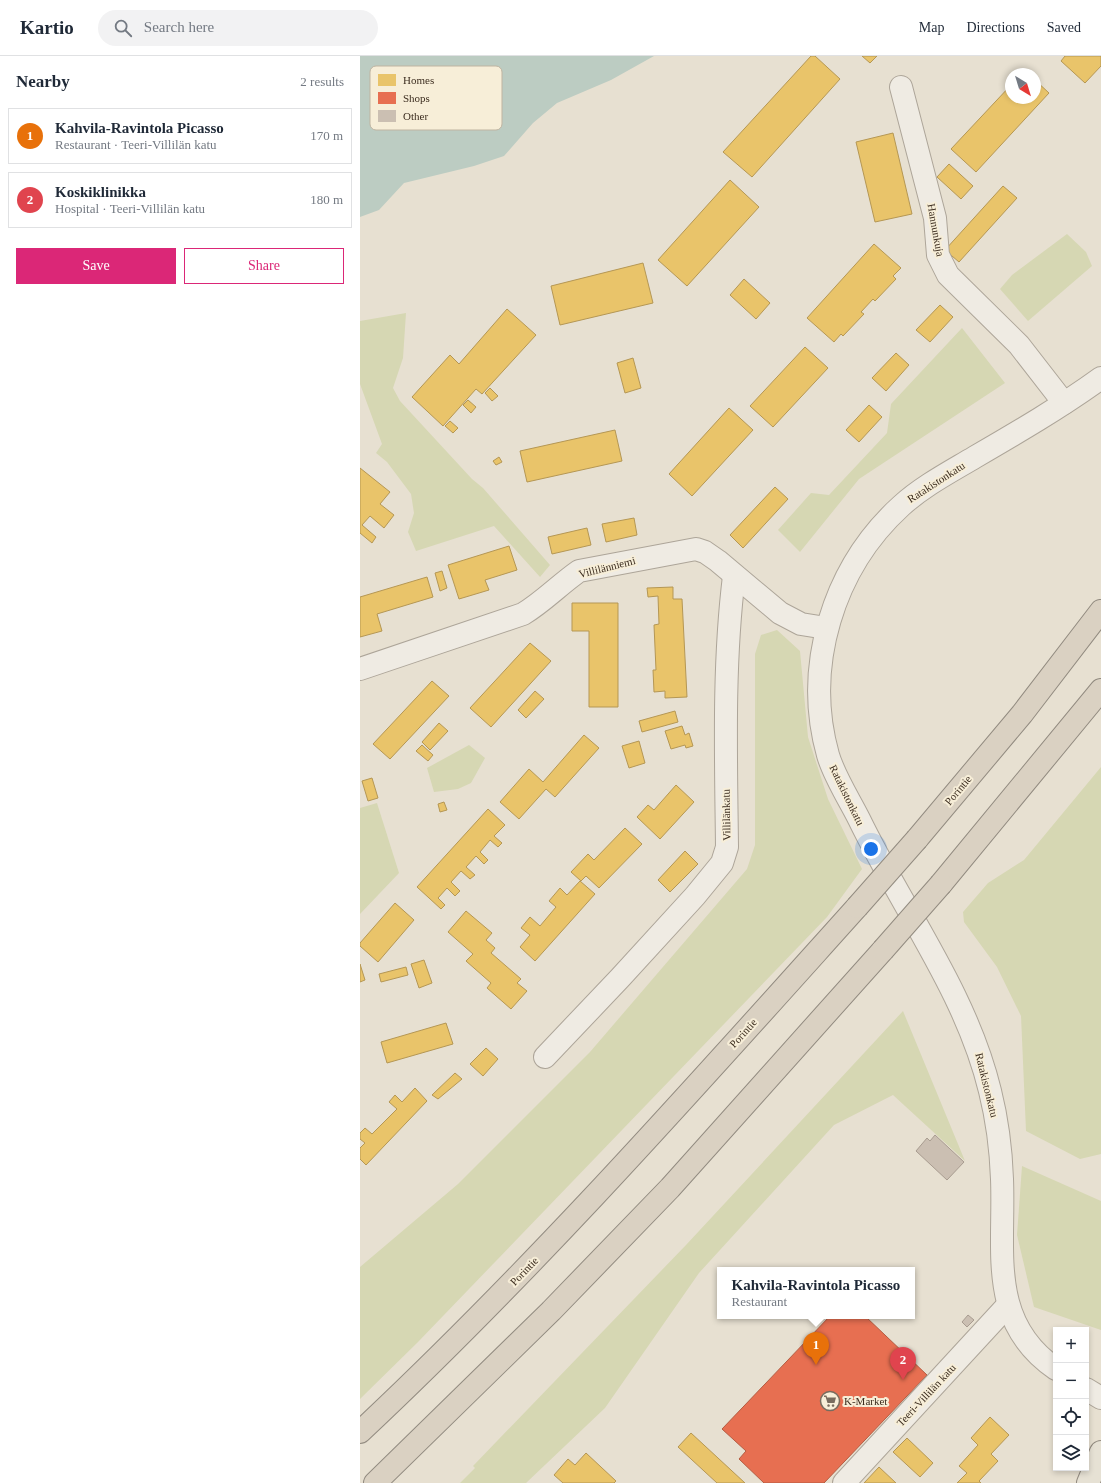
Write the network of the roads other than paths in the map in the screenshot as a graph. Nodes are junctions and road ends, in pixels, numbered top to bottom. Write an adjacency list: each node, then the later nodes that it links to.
1 (900, 87): 3 (street, Hannunkuja)
2 (1101, 378): 3 (street, Ratakistonkatu)
3 (1064, 403): 6 (street, Ratakistonkatu)
4 (734, 576): 6 (street, Villilänniemi); 7 (street, Villilänniemi); 9 (street, Villilänkatu)
5 (1101, 611): 14 (highway, Porintie, bridge)
6 (826, 628): 10 (street, Ratakistonkatu)
7 (360, 669)
8 (1101, 690): 16 (highway, bridge)
9 (545, 1057)
10 (1008, 1305): 11 (street, Ratakistonkatu); 17 (street, Teeri-Villilän katu)
11 (1053, 1367)
12 (1089, 1391): 13 (street)
13 (1101, 1398)
14 (360, 1432)
15 (1101, 1452): 18 (main road)
16 (374, 1483)
17 (844, 1483)
18 (1088, 1483)

